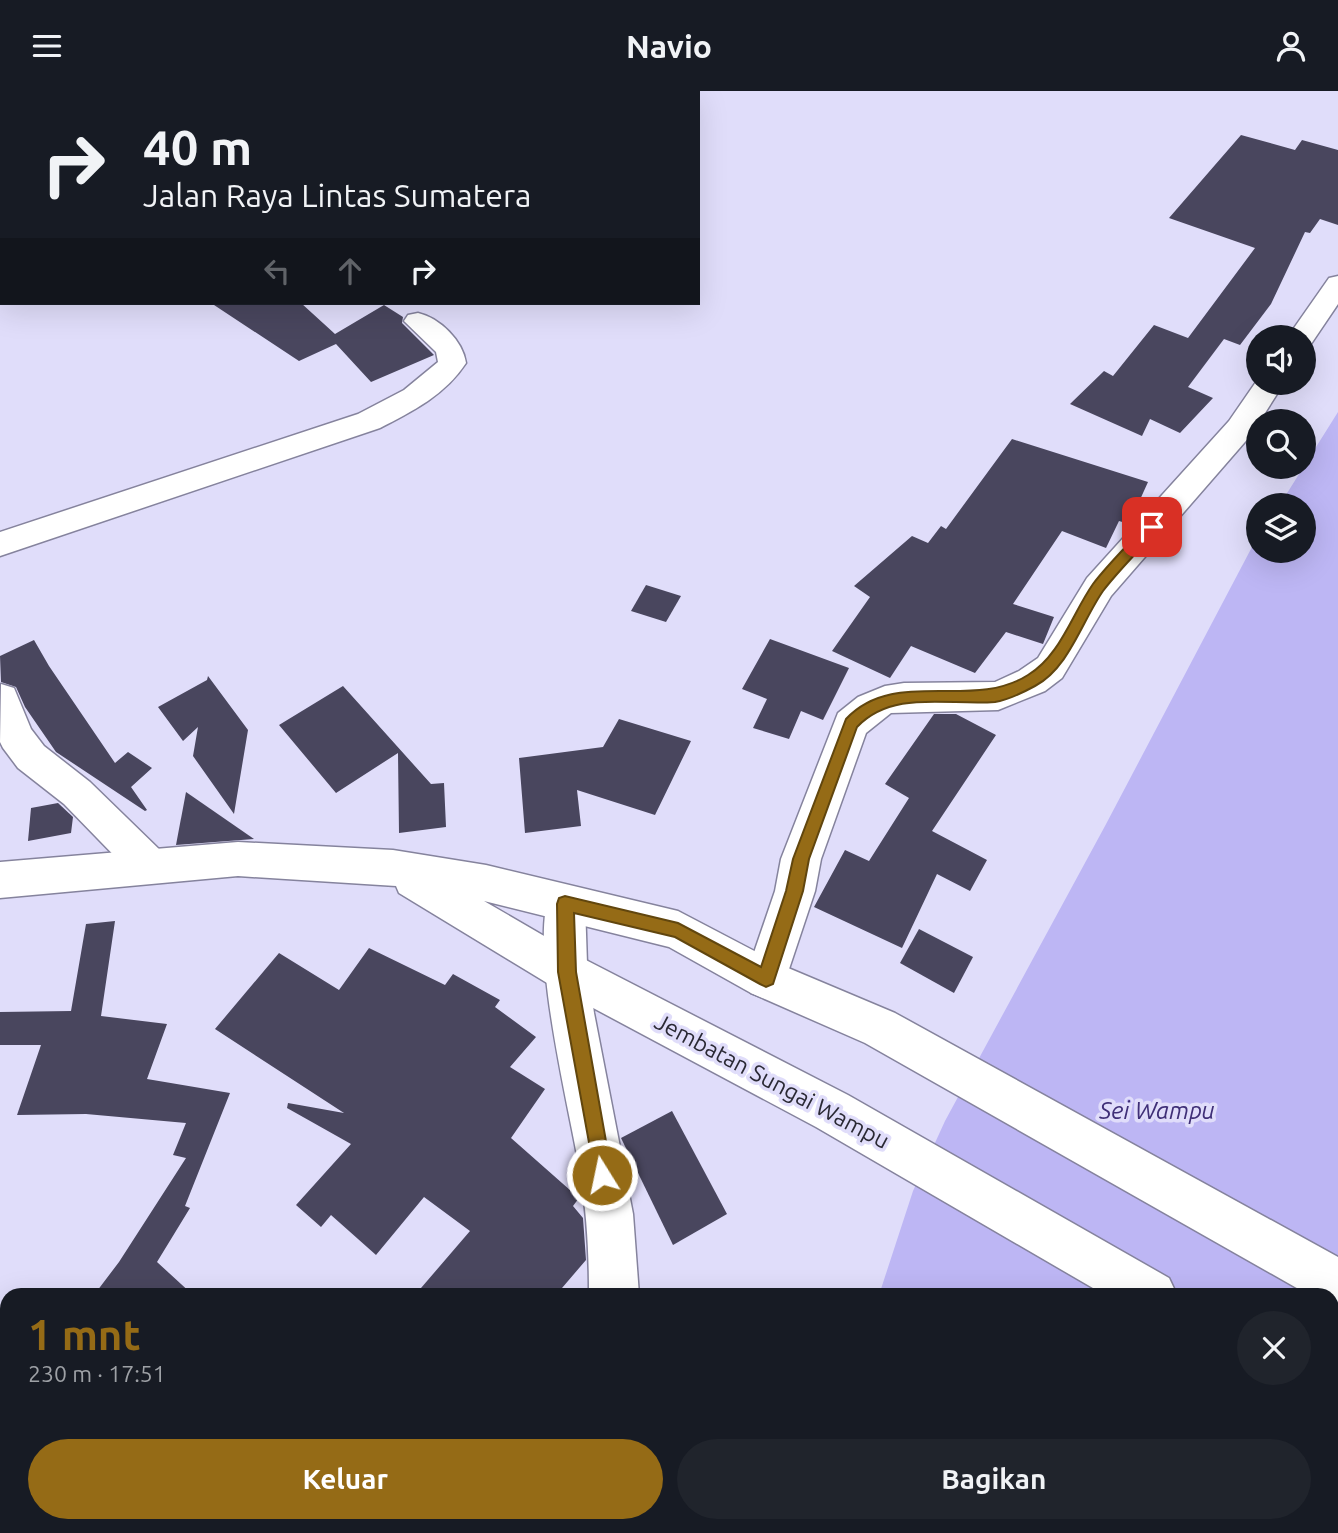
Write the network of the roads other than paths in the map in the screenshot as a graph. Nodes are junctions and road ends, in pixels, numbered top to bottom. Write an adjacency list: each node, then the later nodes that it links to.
1 (1338, 284): 3 (main road)
2 (418, 321): 5 (main road)
3 (1310, 325)
4 (1262, 395): 12 (main road)
5 (0, 544)
6 (1, 698): 7 (main road)
7 (148, 865): 8 (main road); 9 (main road)
8 (393, 868): 10 (main road); 11 (main road, Jembatan Sungai Wampu)
9 (0, 880)
10 (565, 904): 11 (main road); 12 (main road)
11 (567, 972): 14 (main road); 15 (main road, Jembatan Sungai Wampu)
12 (766, 979): 13 (main road)
13 (1338, 1284)
14 (614, 1288)
15 (1140, 1288)

